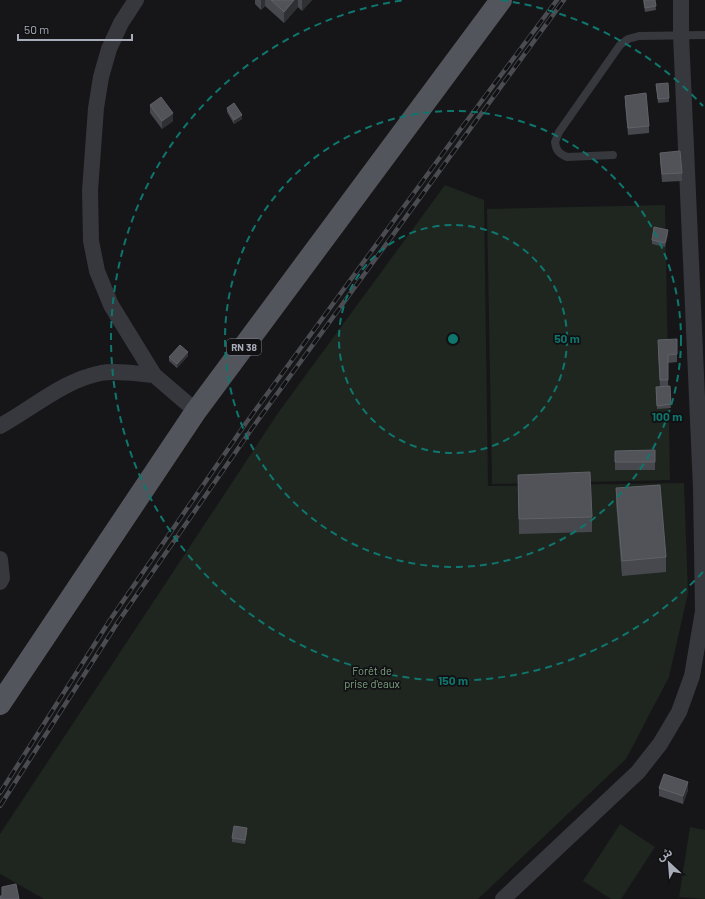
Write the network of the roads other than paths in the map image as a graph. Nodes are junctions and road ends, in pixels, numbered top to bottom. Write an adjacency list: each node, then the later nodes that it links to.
1 (136, 0): 7 (street)
2 (501, 0): 8 (main road, RN 38)
3 (681, 0): 4 (street)
4 (681, 35): 5 (lane); 6 (lane); 13 (street)
5 (705, 35)
6 (613, 155)
7 (154, 376): 8 (street); 9 (street)
8 (196, 412): 12 (main road, RN 38)
9 (0, 426)
10 (0, 559): 11 (street)
11 (0, 582)
12 (0, 704)
13 (503, 899)

